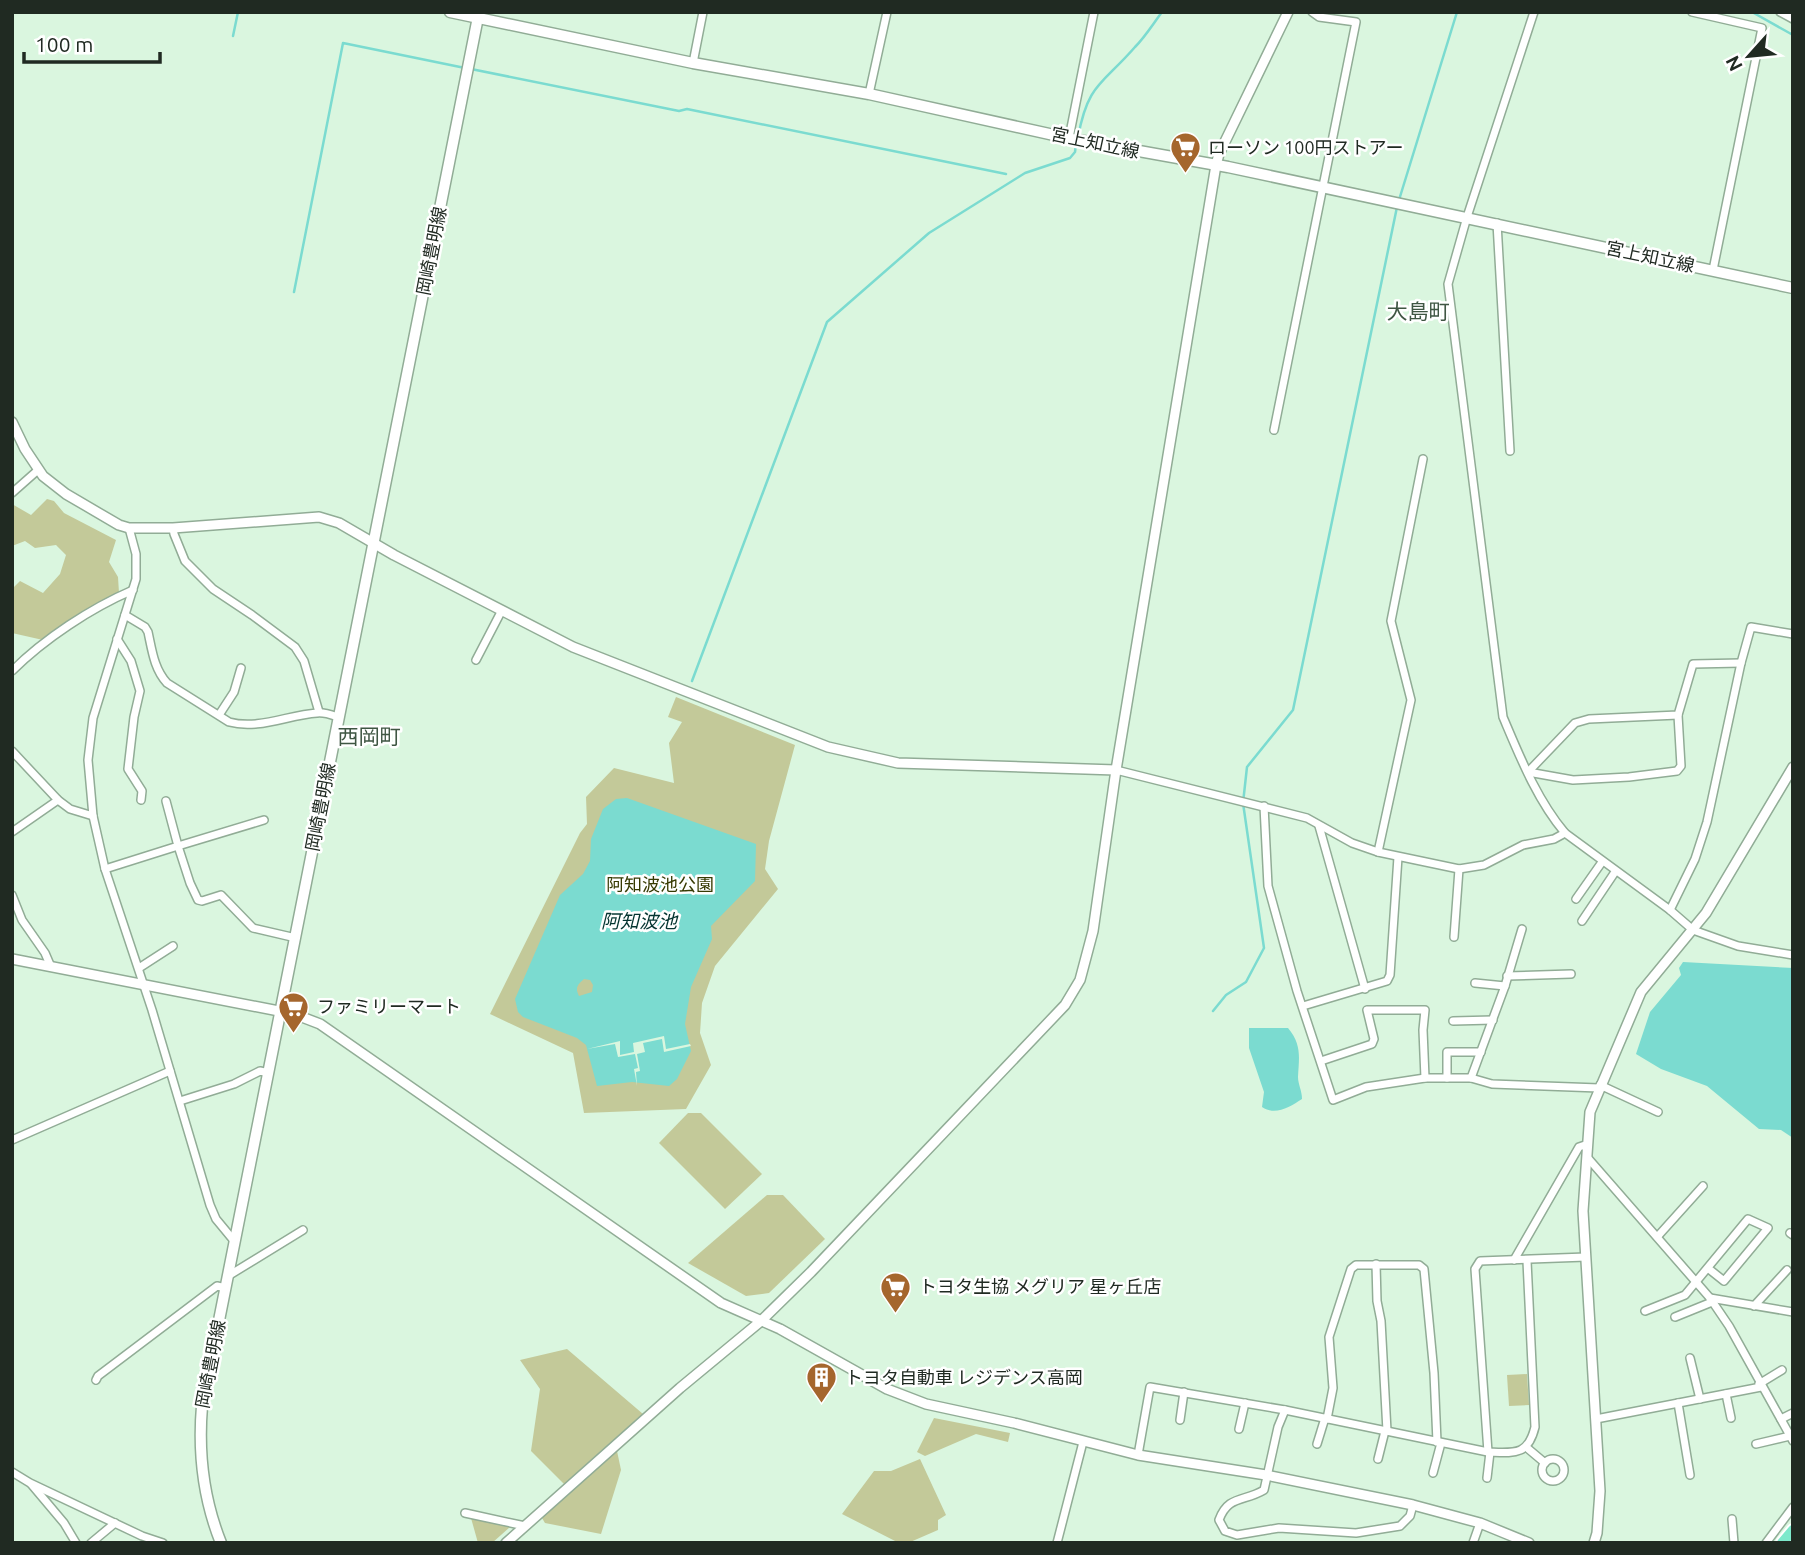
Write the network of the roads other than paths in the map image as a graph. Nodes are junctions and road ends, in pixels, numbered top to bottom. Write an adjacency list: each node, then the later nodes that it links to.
1 (450, 12): 10 (main road)
2 (703, 12): 12 (street)
3 (887, 12): 13 (street)
4 (1094, 12): 14 (street)
5 (1288, 12): 15 (street)
6 (1534, 12): 17 (street)
7 (1692, 12): 19 (street)
8 (1780, 12): 11 (street)
9 (1312, 13): 16 (street)
10 (478, 17): 12 (main road, 宮上知立線); 29 (main road, 岡崎豊明線)
11 (1793, 19)
12 (693, 63): 13 (main road, 宮上知立線)
13 (870, 94): 14 (main road, 宮上知立線)
14 (1069, 138): 15 (main road, 宮上知立線)
15 (1216, 165): 16 (main road, 宮上知立線); 45 (street)
16 (1323, 188): 17 (main road, 宮上知立線); 22 (street)
17 (1467, 217): 18 (main road, 宮上知立線); 46 (street)
18 (1497, 223): 19 (main road, 宮上知立線); 23 (street)
19 (1713, 270): 20 (main road, 宮上知立線)
20 (1793, 288)
21 (12, 422): 25 (street)
22 (1274, 430)
23 (1510, 451)
24 (1423, 459): 57 (street)
25 (38, 470): 26 (street); 27 (street)
26 (12, 493)
27 (129, 528): 28 (street); 30 (street)
28 (173, 528): 29 (street); 39 (street)
29 (373, 542): 31 (street); 42 (main road, 岡崎豊明線)
30 (133, 590): 32 (street); 38 (street)
31 (502, 610): 35 (street); 45 (street)
32 (125, 615): 34 (street); 40 (street)
33 (1793, 634): 36 (street)
34 (117, 639): 48 (street); 51 (street)
35 (477, 660)
36 (1741, 663): 41 (street); 65 (street)
37 (241, 668): 40 (street)
38 (12, 671)
39 (319, 712): 40 (street); 42 (street)
40 (219, 715)
41 (1678, 715): 46 (street); 46 (street)
42 (338, 717): 70 (main road, 岡崎豊明線)
43 (12, 751): 47 (street)
44 (1793, 766): 68 (street)
45 (1116, 770): 50 (street); 117 (street)
46 (1528, 772): 55 (street)
47 (58, 800): 51 (street); 54 (street)
48 (141, 800)
49 (166, 802): 56 (street)
50 (1264, 806): 53 (street); 82 (street)
51 (93, 816): 60 (street)
52 (264, 820): 56 (street)
53 (1319, 826): 57 (street); 81 (street)
54 (12, 832)
55 (1564, 833): 59 (street); 61 (street)
56 (178, 846): 60 (street); 70 (street)
57 (1378, 852): 58 (street)
58 (1398, 857): 61 (street); 81 (street)
59 (1602, 862): 62 (street); 64 (street)
60 (105, 869): 75 (street)
61 (1459, 869): 69 (street)
62 (1615, 872): 65 (street); 66 (street)
63 (12, 895): 74 (street)
64 (1576, 899)
65 (1670, 910): 68 (street)
66 (1583, 921)
67 (1522, 929): 77 (street)
68 (1693, 930): 72 (street); 93 (street)
69 (1454, 937)
70 (296, 939): 83 (main road, 岡崎豊明線)
71 (173, 946): 75 (street)
72 (1793, 955)
73 (12, 959): 74 (street)
74 (51, 967): 79 (street)
75 (139, 968): 79 (street)
76 (1571, 974): 77 (street)
77 (1507, 976): 80 (street)
78 (1475, 983): 80 (street)
79 (143, 985): 83 (street); 88 (street)
80 (1505, 986): 84 (street)
81 (1365, 989): 82 (street)
82 (1303, 1006): 87 (street)
83 (281, 1011): 89 (main road, 岡崎豊明線); 117 (street)
84 (1493, 1020): 85 (street); 86 (street)
85 (1453, 1021)
86 (1481, 1052): 91 (street); 92 (street)
87 (1321, 1061): 90 (street); 90 (street)
88 (170, 1071): 94 (street); 96 (street)
89 (269, 1073): 94 (street); 102 (main road, 岡崎豊明線)
90 (1425, 1078): 91 (street)
91 (1447, 1078): 92 (street)
92 (1471, 1078): 93 (street)
93 (1600, 1086): 95 (street); 97 (street)
94 (180, 1101): 102 (street)
95 (1658, 1112)
96 (12, 1140)
97 (1588, 1144): 98 (street); 104 (street)
98 (1587, 1157): 101 (street); 103 (street)
99 (1703, 1186): 101 (street)
100 (303, 1230): 109 (street)
101 (1658, 1236): 110 (street)
102 (235, 1242): 109 (main road, 岡崎豊明線)
103 (1586, 1257): 105 (street); 131 (street)
104 (1514, 1260): 105 (street); 142 (street)
105 (1527, 1261): 141 (street)
106 (1376, 1264): 129 (street); 135 (street); 138 (street)
107 (1709, 1269): 110 (street)
108 (1787, 1269): 113 (street)
109 (228, 1276): 111 (main road, 岡崎豊明線)
110 (1697, 1283): 112 (street); 114 (street)
111 (226, 1288): 120 (street); 163 (main road, 岡崎豊明線)
112 (1711, 1300): 113 (street); 116 (street); 121 (street)
113 (1754, 1306): 115 (street)
114 (1645, 1311)
115 (1793, 1312)
116 (1675, 1317)
117 (761, 1321): 137 (street); 158 (street)
118 (1690, 1358): 124 (street)
119 (1782, 1370): 121 (street)
120 (96, 1380)
121 (1760, 1386): 123 (street); 132 (street)
122 (1184, 1392): 125 (street); 133 (street); 143 (street)
123 (1726, 1394): 124 (street); 130 (street)
124 (1700, 1399): 126 (street)
125 (1245, 1403): 127 (street); 134 (street)
126 (1678, 1403): 131 (street); 149 (street)
127 (1285, 1410): 129 (street); 148 (street)
128 (1793, 1413): 132 (street)
129 (1326, 1418): 135 (street); 139 (street)
130 (1731, 1418)
131 (1597, 1419): 168 (street)
132 (1780, 1419): 136 (street)
133 (1180, 1420)
134 (1238, 1429)
135 (1386, 1431): 138 (street); 144 (street)
136 (1791, 1439): 140 (street)
137 (1083, 1442): 143 (street); 165 (street)
138 (1439, 1443): 142 (street); 147 (street)
139 (1317, 1444)
140 (1756, 1444)
141 (1526, 1447): 142 (street); 145 (street)
142 (1489, 1452): 150 (street)
143 (1138, 1455): 148 (street)
144 (1378, 1459)
145 (1545, 1463)
146 (12, 1472): 151 (street)
147 (1433, 1473)
148 (1266, 1475): 152 (street); 152 (street)
149 (1690, 1475)
150 (1487, 1478)
151 (30, 1483): 156 (street); 160 (street)
152 (1413, 1505): 157 (street)
153 (1793, 1507): 170 (street)
154 (465, 1513): 158 (street)
155 (1732, 1519): 169 (street)
156 (115, 1523): 161 (street); 162 (street)
157 (1480, 1523): 166 (street); 167 (street)
158 (525, 1526): 164 (street)
159 (1793, 1530): 171 (main road)
160 (76, 1543)
161 (90, 1543)
162 (163, 1543)
163 (220, 1543)
164 (506, 1543)
165 (1057, 1543)
166 (1473, 1543)
167 (1530, 1543)
168 (1594, 1543)
169 (1734, 1543)
170 (1766, 1543)
171 (1782, 1543)

